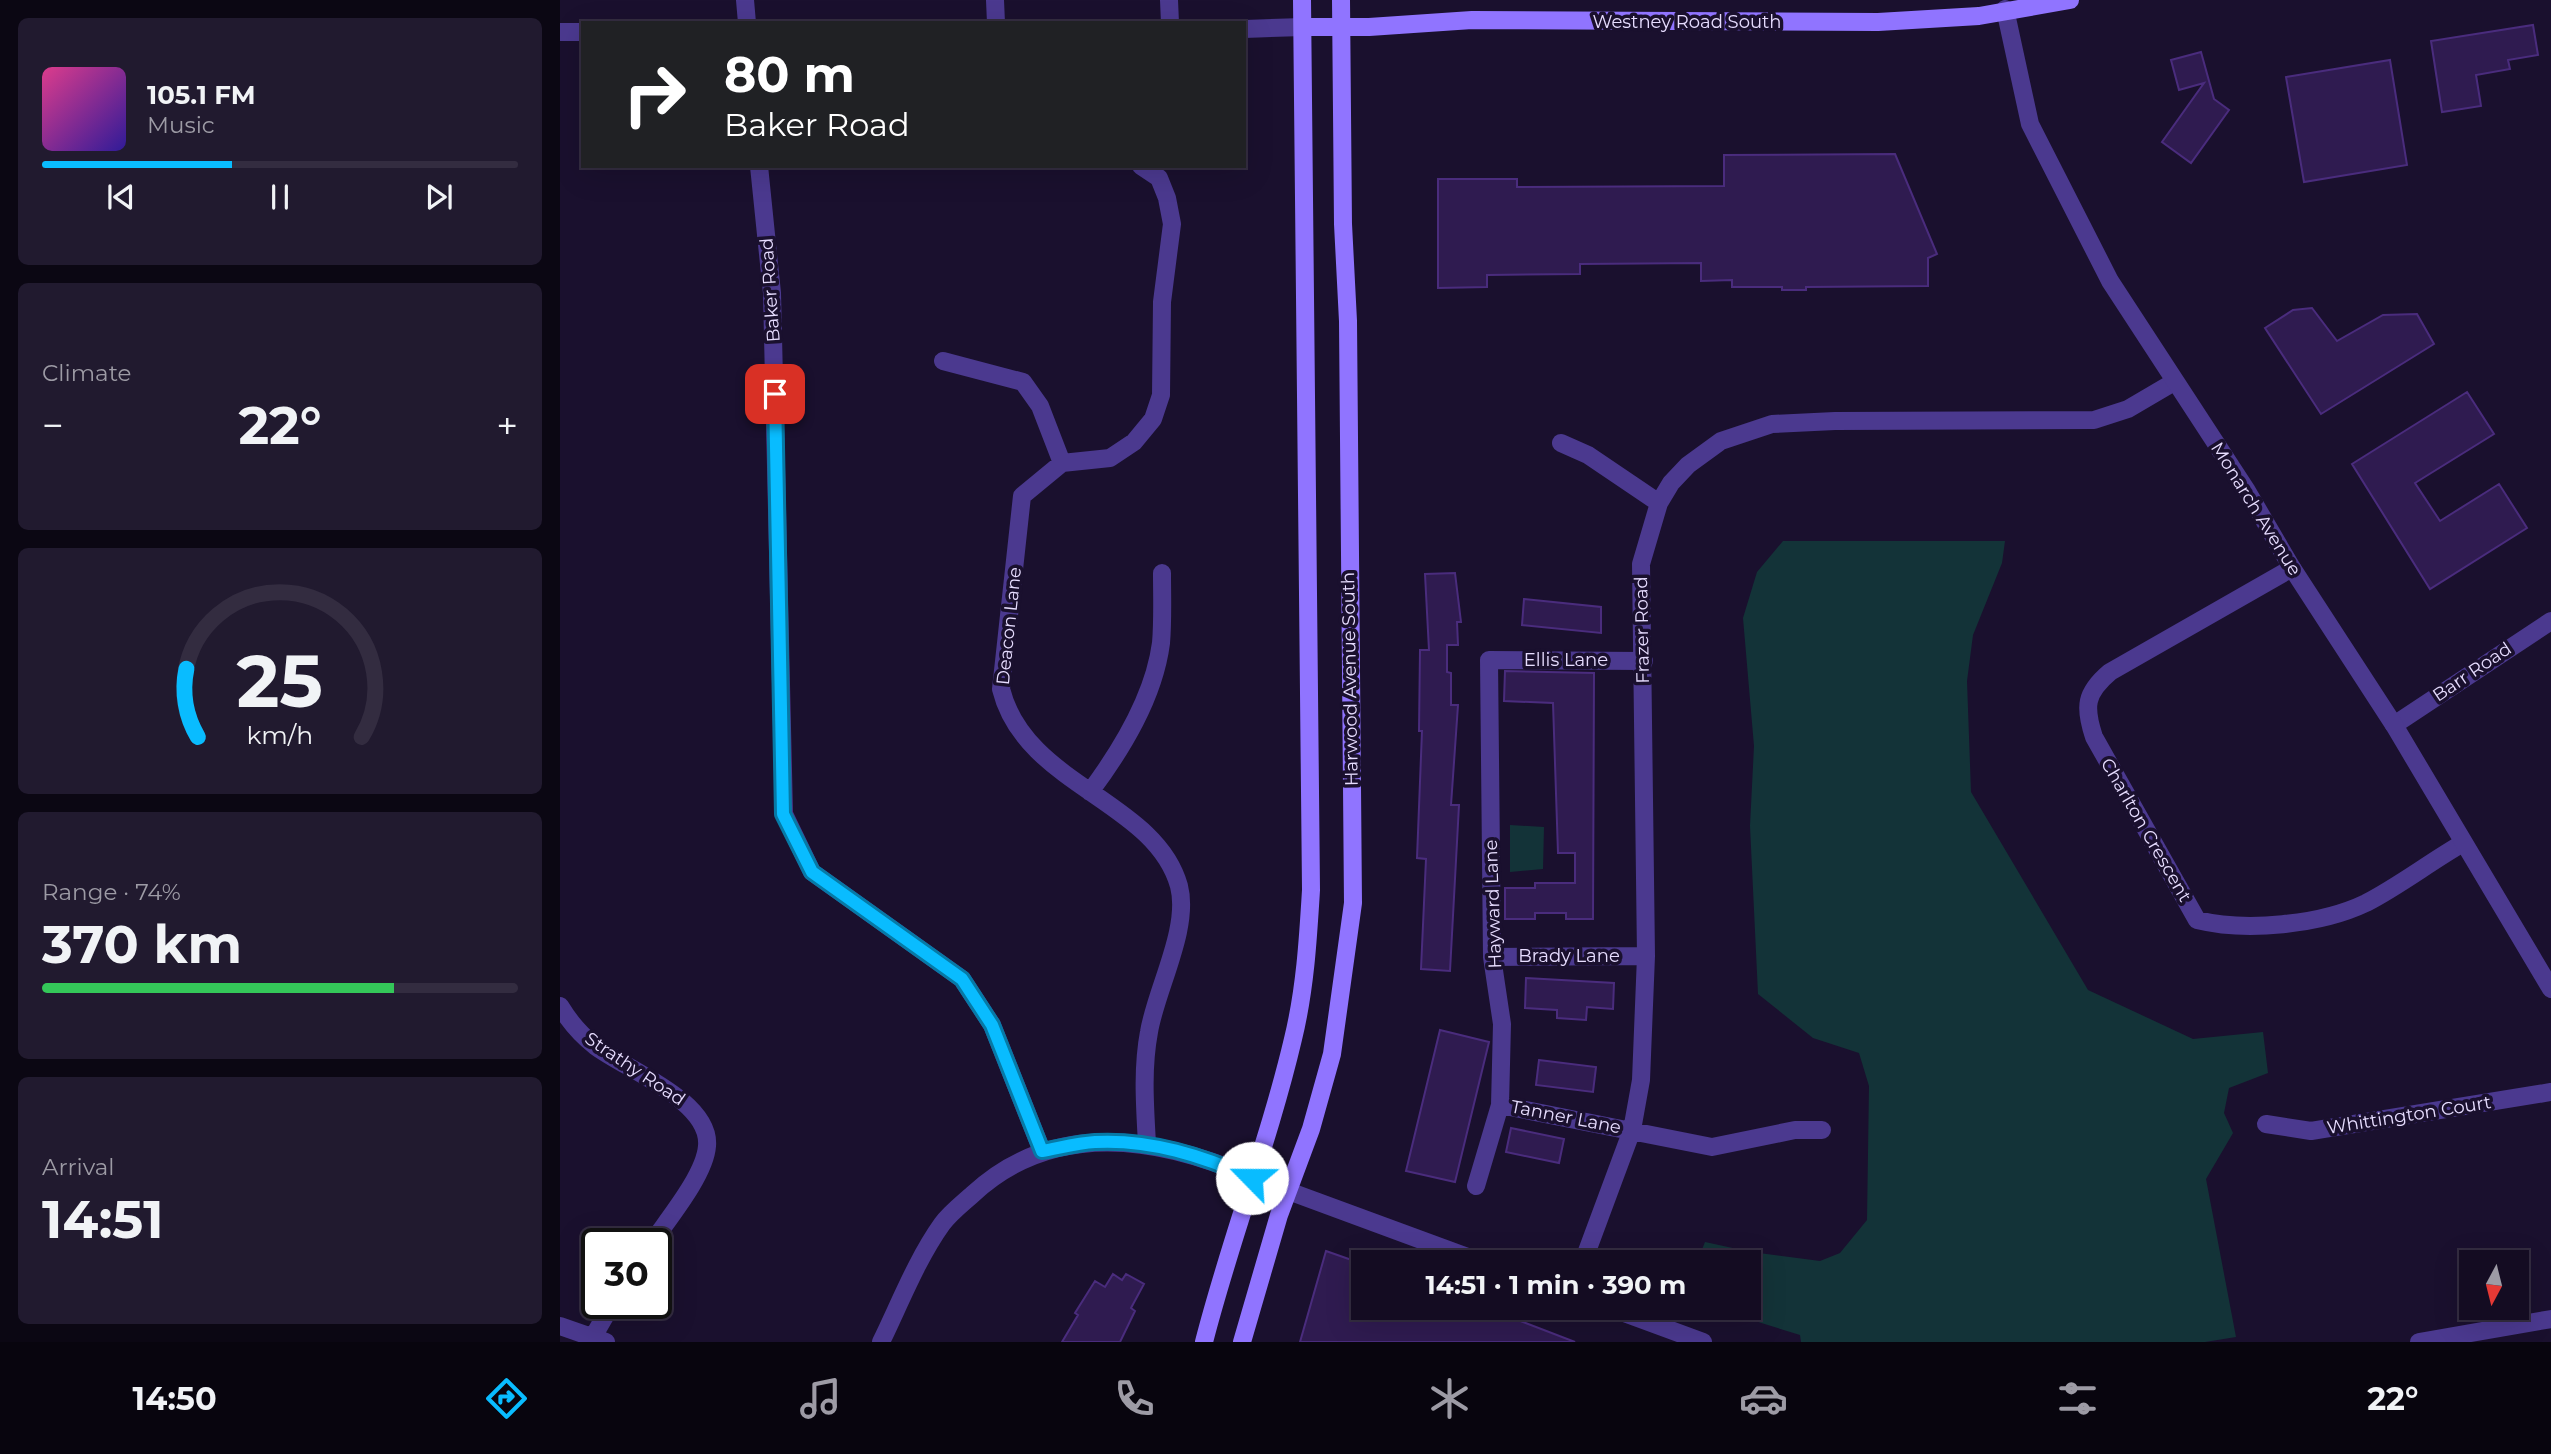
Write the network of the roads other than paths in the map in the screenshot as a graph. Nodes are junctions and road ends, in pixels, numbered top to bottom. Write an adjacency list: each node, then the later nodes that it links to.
1 (745, 0): 8 (street)
2 (995, 0): 9 (street)
3 (1170, 0): 10 (street)
4 (1302, 0): 11 (main road)
5 (1340, 0): 12 (main road, Harwood Avenue South)
6 (2070, 0): 7 (main road, Westney Road South)
7 (2004, 5): 12 (main road, Westney Road South); 19 (street, Monarch Avenue)
8 (747, 21)
9 (996, 21)
10 (1170, 21)
11 (1303, 27): 12 (main road, Westney Road South); 13 (street); 42 (main road)
12 (1341, 28): 44 (main road, Harwood Avenue South)
13 (1246, 29)
14 (560, 32): 15 (street)
15 (581, 32)
16 (759, 168): 41 (street, Baker Road)
17 (1144, 168): 21 (street)
18 (943, 361): 21 (street)
19 (2174, 382): 22 (street, Frazer Road); 23 (street, Monarch Avenue)
20 (1561, 443): 22 (street)
21 (1062, 463): 29 (street, Deacon Lane)
22 (1659, 503): 27 (street, Frazer Road)
23 (2292, 568): 28 (street, Monarch Avenue); 30 (street, Charlton Crescent)
24 (1162, 573): 29 (street)
25 (2551, 621): 28 (street, Barr Road)
26 (1489, 660): 27 (street, Ellis Lane); 32 (street, Hayward Lane)
27 (1643, 661): 31 (street, Frazer Road)
28 (2394, 724): 30 (street, Monarch Avenue)
29 (1090, 792): 40 (street, Deacon Lane)
30 (2463, 843): 33 (street, Monarch Avenue)
31 (1646, 956): 32 (street, Brady Lane); 38 (street, Frazer Road)
32 (1492, 957): 36 (street, Hayward Lane)
33 (2551, 989)
34 (560, 1006): 45 (street, Strathy Road)
35 (2551, 1092): 37 (street, Whittington Court)
36 (1500, 1105): 38 (street, Tanner Lane); 43 (street, Hayward Lane)
37 (2266, 1124)
38 (1632, 1130): 39 (street, Tanner Lane); 47 (street, Frazer Road)
39 (1822, 1130)
40 (1147, 1144): 41 (street); 42 (street)
41 (1042, 1151): 53 (street)
42 (1252, 1178): 44 (street); 54 (main road)
43 (1476, 1186)
44 (1287, 1191): 46 (street); 55 (main road, Harwood Avenue South)
45 (662, 1228)
46 (1448, 1250)
47 (1587, 1250)
48 (607, 1319): 52 (street)
49 (2551, 1319): 57 (street)
50 (1643, 1320): 56 (street)
51 (560, 1326): 52 (street)
52 (600, 1340)
53 (881, 1342)
54 (1204, 1342)
55 (1242, 1342)
56 (1703, 1342)
57 (2419, 1342)

